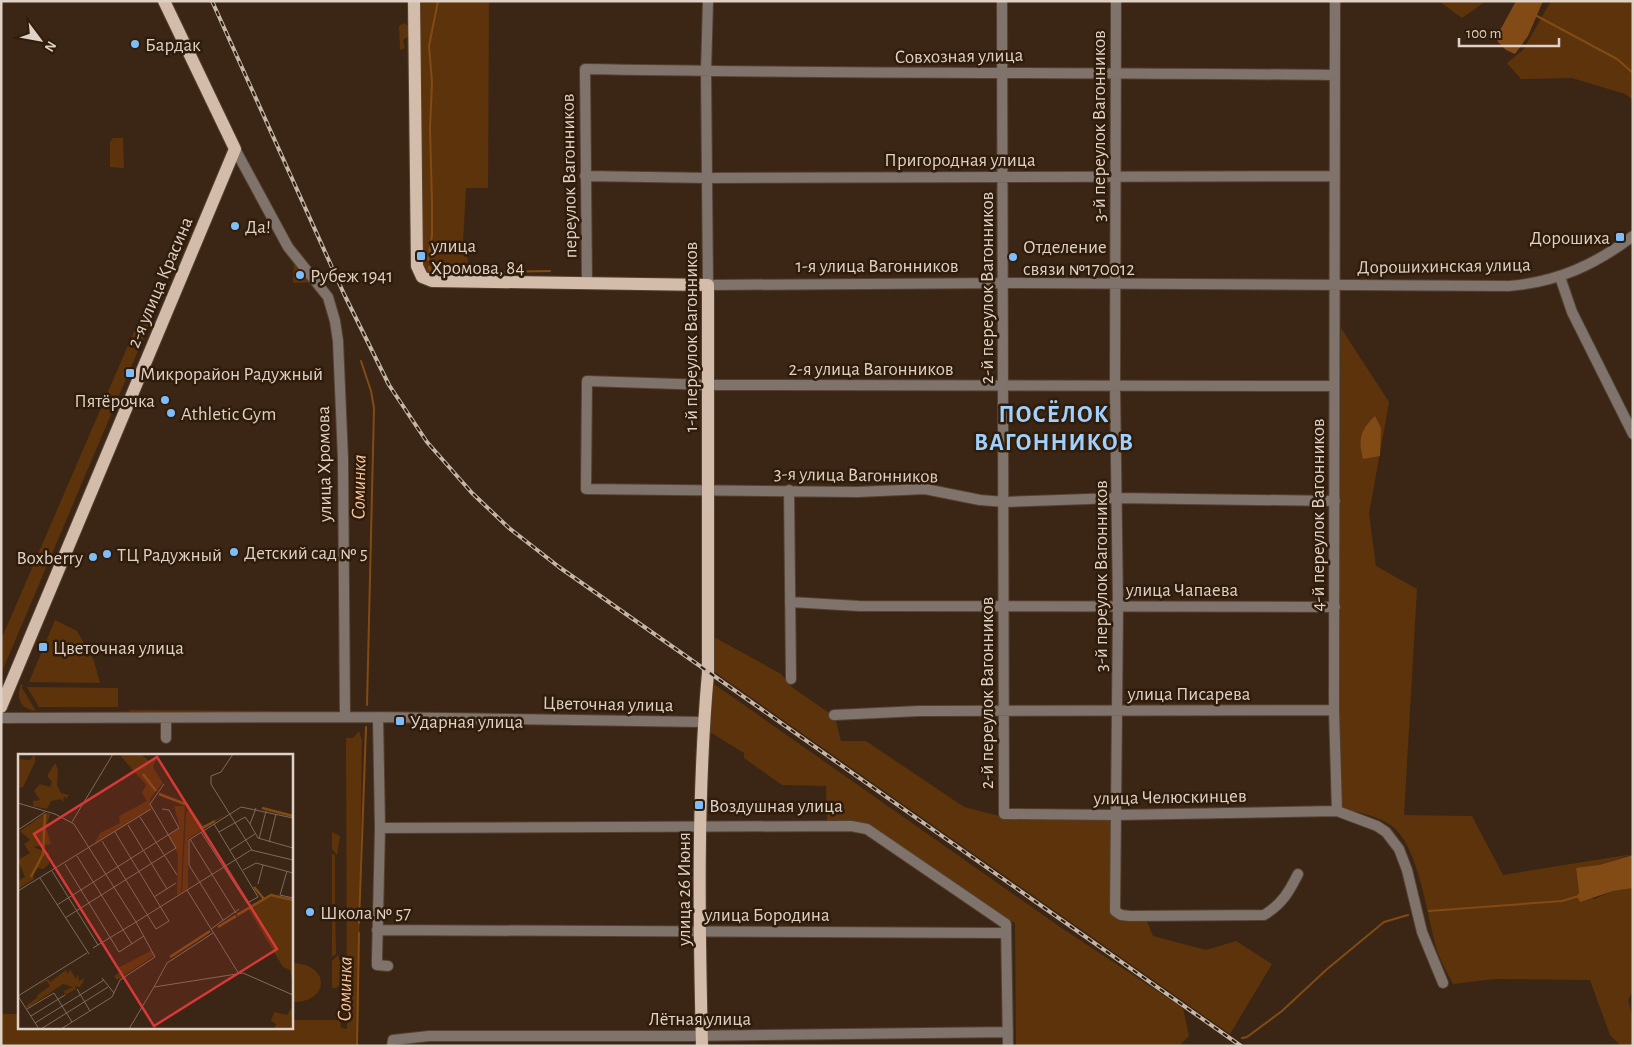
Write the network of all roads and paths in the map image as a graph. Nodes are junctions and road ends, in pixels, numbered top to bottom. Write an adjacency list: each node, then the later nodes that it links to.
1 (164, 1): 12 (main road)
2 (414, 1): 21 (main road, 1-я улица Вагонников)
3 (708, 1): 8 (street, 1-й переулок Вагонников)
4 (1002, 1): 9 (street, 2-й переулок Вагонников)
5 (1116, 1): 10 (street, 3-й переулок Вагонников)
6 (1335, 1): 11 (street, 4-й переулок Вагонников)
7 (585, 69): 8 (street, Совхозная улица); 13 (street, переулок Вагонников)
8 (706, 71): 9 (street, Совхозная улица); 17 (street, 1-й переулок Вагонников)
9 (1002, 72): 10 (street, Совхозная улица); 14 (street, 2-й переулок Вагонников)
10 (1116, 72): 11 (street, Совхозная улица); 16 (street, 3-й переулок Вагонников)
11 (1334, 75): 15 (street, 4-й переулок Вагонников)
12 (235, 149): 42 (main road, 2-я улица Красина); 47 (street, улица Хромова)
13 (585, 176): 17 (street, Пригородная улица); 21 (street, переулок Вагонников)
14 (1004, 176): 16 (street, Пригородная улица); 17 (street, Пригородная улица); 20 (street, 2-й переулок Вагонников)
15 (1335, 176): 16 (street, Пригородная улица); 23 (street, 4-й переулок Вагонников)
16 (1116, 177): 22 (street, 3-й переулок Вагонников)
17 (709, 178): 24 (street, 1-й переулок Вагонников)
18 (1633, 236): 19 (street, Дорошихинская улица)
19 (1560, 277): 23 (street, Дорошихинская улица); 29 (street)
20 (1003, 283): 22 (street, 1-я улица Вагонников); 24 (street, 1-я улица Вагонников); 27 (street, 2-й переулок Вагонников)
21 (587, 284): 24 (main road, 1-я улица Вагонников)
22 (1115, 284): 23 (street, 1-я улица Вагонников); 28 (street, 3-й переулок Вагонников)
23 (1334, 284): 26 (street, 4-й переулок Вагонников)
24 (708, 285): 25 (main road, 1-й переулок Вагонников)
25 (708, 385): 27 (street, 2-я улица Вагонников); 30 (street, 2-я улица Вагонников); 31 (main road, 1-й переулок Вагонников)
26 (1334, 386): 28 (street, 2-я улица Вагонников); 34 (street, 4-й переулок Вагонников)
27 (1002, 387): 28 (street, 2-я улица Вагонников); 35 (street, 2-й переулок Вагонников)
28 (1115, 387): 33 (street, 3-й переулок Вагонников)
29 (1633, 434)
30 (586, 489): 31 (street, 3-я улица Вагонников)
31 (709, 489): 32 (street, 3-я улица Вагонников); 40 (main road, 1-й переулок Вагонников)
32 (789, 490): 35 (street, 3-я улица Вагонников); 36 (street)
33 (1117, 498): 34 (street, 3-я улица Вагонников); 35 (street, 3-я улица Вагонников); 38 (street, 3-й переулок Вагонников)
34 (1335, 500): 39 (street, 4-й переулок Вагонников)
35 (1005, 502): 37 (street, 2-й переулок Вагонников)
36 (790, 602): 37 (street, улица Чапаева); 41 (street)
37 (1003, 606): 38 (street, улица Чапаева); 45 (street, 2-й переулок Вагонников)
38 (1118, 607): 39 (street, улица Чапаева); 43 (street, 3-й переулок Вагонников)
39 (1334, 607): 44 (street, 4-й переулок Вагонников)
40 (708, 673): 51 (main road, улица 26 Июня)
41 (791, 679)
42 (1, 707)
43 (1118, 710): 44 (street, улица Писарева); 45 (street, улица Писарева); 55 (street, 3-й переулок Вагонников)
44 (1334, 710): 53 (street, 4-й переулок Вагонников)
45 (1004, 711): 46 (street, улица Писарева); 54 (street, 2-й переулок Вагонников)
46 (834, 715)
47 (346, 717): 48 (street, Цветочная улица); 50 (street, Цветочная улица)
48 (378, 717): 51 (street, Цветочная улица); 57 (street)
49 (1, 718): 50 (street, Цветочная улица)
50 (166, 718): 52 (street)
51 (704, 722): 56 (main road, улица 26 Июня)
52 (166, 738)
53 (1337, 811): 55 (street, улица Челюскинцев); 63 (street)
54 (1004, 814): 55 (street, улица Челюскинцев)
55 (1116, 815): 58 (street, 3-й переулок Вагонников)
56 (702, 826): 57 (street); 59 (street); 61 (main road, улица 26 Июня)
57 (380, 828): 60 (street)
58 (1298, 874)
59 (1006, 928): 61 (street, улица Бородина); 64 (street)
60 (377, 930): 61 (street, улица Бородина); 62 (street)
61 (701, 931): 65 (main road, улица 26 Июня)
62 (388, 966)
63 (1443, 983)
64 (1008, 1032): 65 (street, Лётная улица); 67 (street)
65 (702, 1041): 66 (street, Лётная улица)
66 (392, 1043)
67 (1008, 1046)

